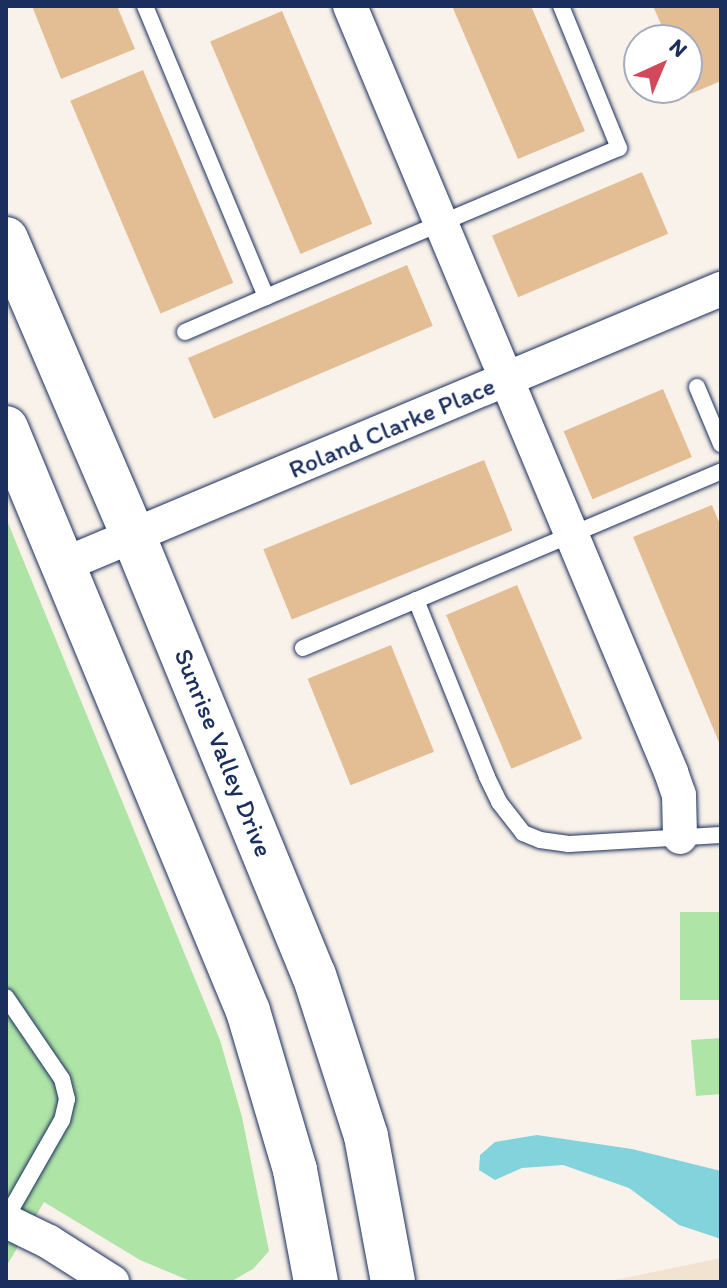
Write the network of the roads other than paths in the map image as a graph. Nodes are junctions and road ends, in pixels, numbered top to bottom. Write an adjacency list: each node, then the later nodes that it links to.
1 (145, 6): 7 (lane)
2 (350, 6): 4 (street)
3 (561, 6): 4 (lane)
4 (441, 223): 7 (lane); 9 (street)
5 (6, 239): 15 (main road, Sunrise Valley Drive)
6 (721, 289): 9 (street, Roland Clarke Place)
7 (266, 297): 8 (lane)
8 (185, 332)
9 (504, 380): 14 (street); 15 (street, Roland Clarke Place)
10 (697, 387): 12 (lane)
11 (6, 428): 16 (main road)
12 (721, 444)
13 (721, 471): 14 (lane)
14 (569, 535): 17 (lane); 20 (street)
15 (134, 537): 16 (street, Roland Clarke Place); 25 (main road, Sunrise Valley Drive)
16 (63, 565): 24 (main road)
17 (416, 600): 18 (lane); 20 (lane)
18 (303, 648)
19 (721, 835): 20 (lane)
20 (680, 837)
21 (6, 997): 22 (lane)
22 (6, 1220): 23 (street)
23 (112, 1282)
24 (316, 1282)
25 (393, 1282)

